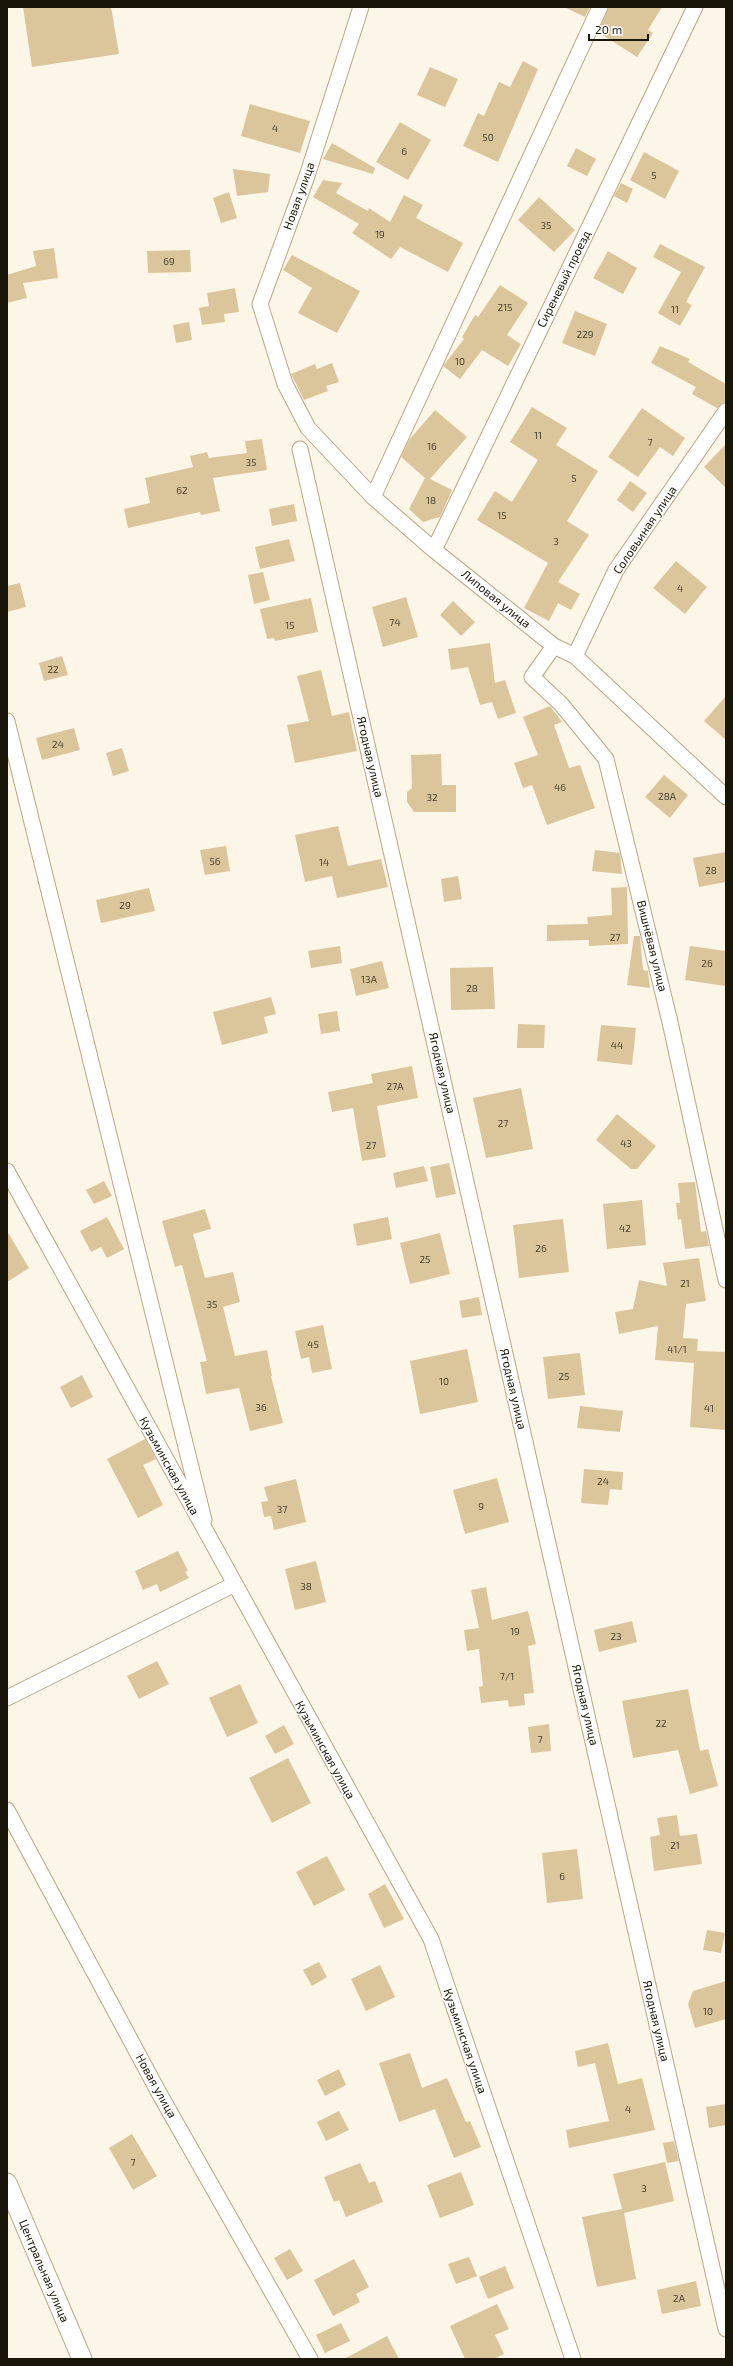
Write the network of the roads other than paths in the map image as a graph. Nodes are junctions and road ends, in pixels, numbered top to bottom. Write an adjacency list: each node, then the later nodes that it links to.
1 (361, 7): 4 (street, Новая улица)
2 (600, 7): 7 (street)
3 (695, 7): 8 (street, Сиреневый проезд)
4 (285, 384): 7 (street, Липовая улица)
5 (726, 411): 10 (street, Соловьиная улица)
6 (300, 449): 20 (street, Ягодная улица)
7 (373, 497): 8 (street, Липовая улица)
8 (434, 550): 9 (street, Липовая улица)
9 (554, 646): 10 (street, Липовая улица); 14 (street, Вишнёвая улица)
10 (575, 656): 12 (street, Липовая улица)
11 (7, 721): 15 (street)
12 (726, 797)
13 (7, 1171): 15 (street, Кузьминская улица)
14 (726, 1280)
15 (210, 1541): 16 (street, Кузьминская улица)
16 (233, 1585): 17 (street); 23 (street, Кузьминская улица)
17 (7, 1698)
18 (7, 1810): 22 (street, Новая улица)
19 (7, 2183): 21 (street, Центральная улица)
20 (726, 2329)
21 (82, 2359)
22 (310, 2359)
23 (573, 2359)

